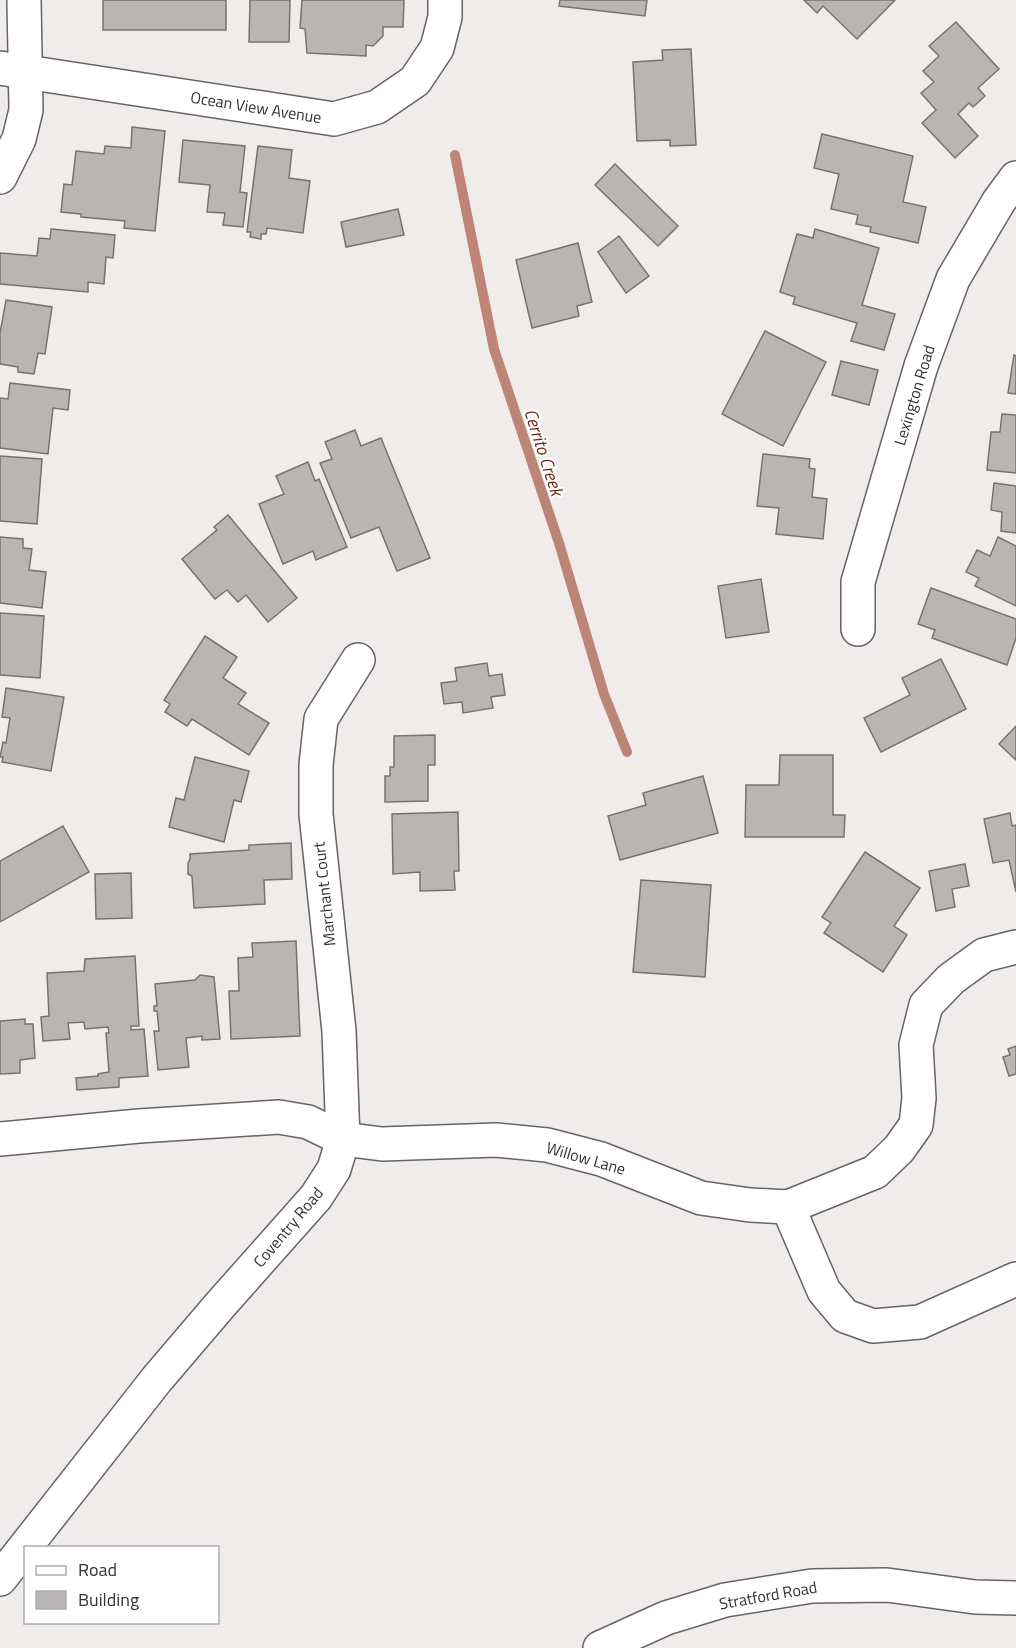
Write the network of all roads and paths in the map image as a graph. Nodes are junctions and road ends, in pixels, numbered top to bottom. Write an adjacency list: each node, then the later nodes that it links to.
1 (24, 0): 3 (street)
2 (445, 0): 3 (street, Ocean View Avenue)
3 (12, 70): 4 (street)
4 (0, 177)
5 (1016, 178): 6 (street, Lexington Road)
6 (858, 629)
7 (358, 660): 10 (street, Marchant Court)
8 (1016, 947): 11 (street)
9 (0, 1139): 10 (street)
10 (343, 1139): 11 (street, Willow Lane); 13 (street, Coventry Road)
11 (788, 1207): 12 (street)
12 (1016, 1279)
13 (26, 1546)
14 (24, 1548): 15 (street, Coventry Road)
15 (0, 1579)
16 (1016, 1598): 17 (street, Stratford Road)
17 (600, 1648)

